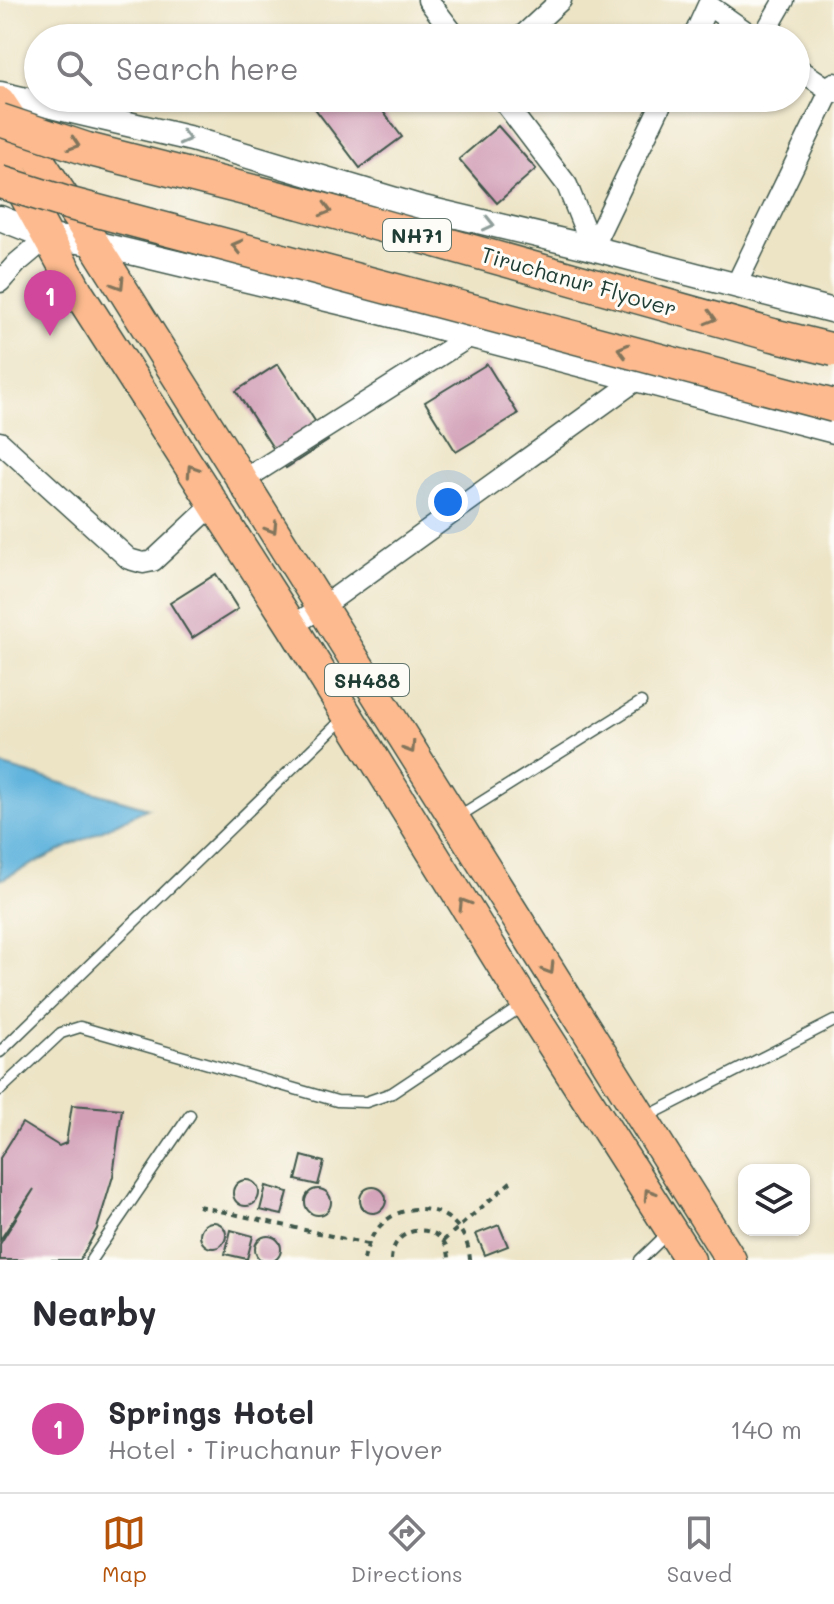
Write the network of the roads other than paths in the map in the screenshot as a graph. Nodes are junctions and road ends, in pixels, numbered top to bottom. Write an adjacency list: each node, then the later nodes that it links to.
1 (561, 0): 5 (street)
2 (784, 0): 8 (street)
3 (438, 4): 4 (street)
4 (449, 24)
5 (535, 24)
6 (699, 24): 7 (street)
7 (735, 24)
8 (770, 24)
9 (810, 75): 10 (street)
10 (833, 89): 25 (street)
11 (0, 94): 12 (street, one-way to 12)
12 (24, 100)
13 (0, 102): 22 (main road, SH488)
14 (77, 112): 23 (street, one-way to 23)
15 (512, 112): 23 (street)
16 (657, 112): 23 (street)
17 (0, 120): 28 (highway, Tiruchanur Flyover / NH71, one-way to 28, bridge)
18 (0, 151): 21 (main road, SH488)
19 (0, 182): 30 (highway, NH71, one-way to 19, bridge)
20 (0, 218): 21 (street)
21 (48, 237): 22 (street); 24 (street); 34 (main road, SH488, one-way to 21)
22 (93, 243): 27 (street); 33 (main road, SH488, one-way to 33)
23 (592, 248): 25 (street)
24 (0, 282)
25 (736, 285): 26 (street)
26 (834, 311)
27 (472, 335): 29 (street); 33 (street)
28 (834, 350)
29 (638, 379): 31 (street); 35 (street)
30 (834, 406)
31 (834, 431)
32 (0, 442): 34 (street)
33 (242, 481): 35 (main road, SH488, one-way to 35)
34 (214, 504): 36 (main road, SH488)
35 (322, 607): 36 (street); 39 (main road, SH488, one-way to 39)
36 (292, 626): 38 (main road, SH488)
37 (641, 702): 39 (lane)
38 (347, 716): 40 (main road, SH488, one-way to 38); 42 (lane)
39 (454, 819): 45 (main road, SH488, one-way to 45)
40 (526, 1003): 43 (lane); 47 (main road, SH488, one-way to 40)
41 (834, 1021): 45 (lane)
42 (0, 1052)
43 (0, 1090)
44 (190, 1115): 48 (lane)
45 (643, 1119): 46 (main road, SH488)
46 (707, 1222): 47 (main road); 50 (main road, SH488)
47 (680, 1243): 49 (lane)
48 (91, 1260)
49 (640, 1260)
50 (731, 1260)

